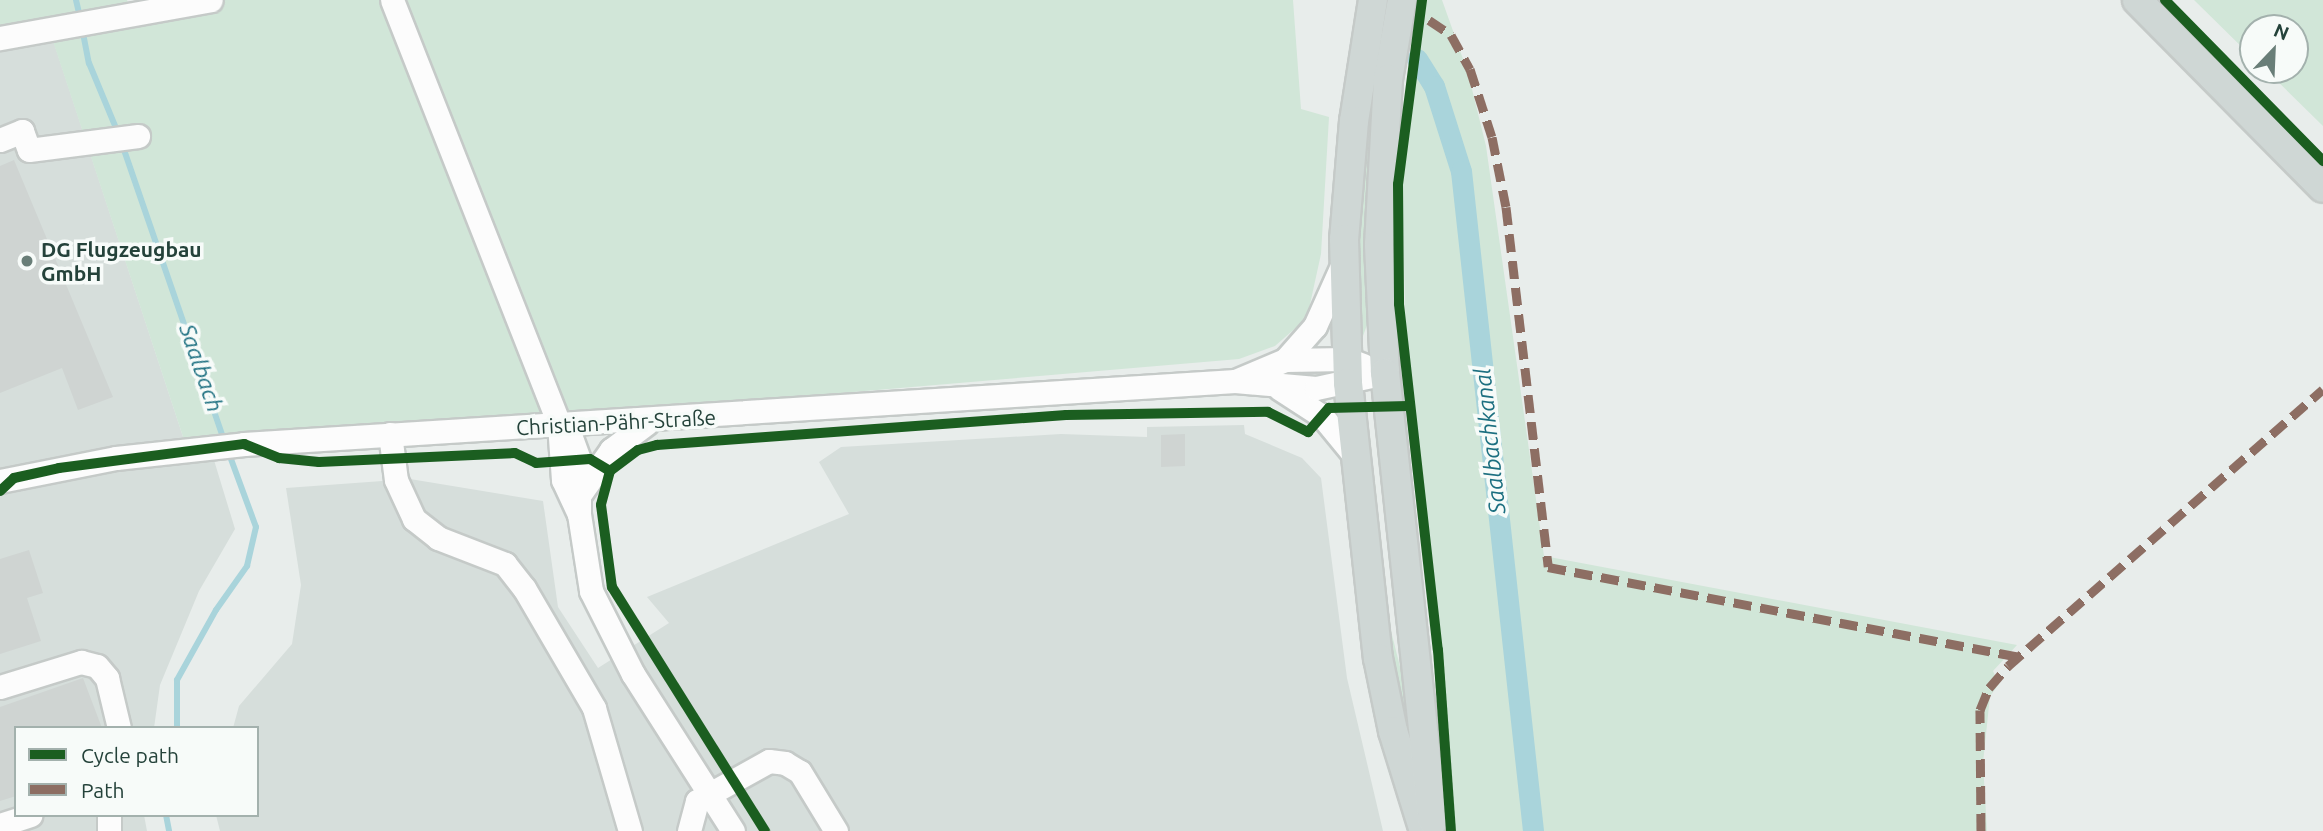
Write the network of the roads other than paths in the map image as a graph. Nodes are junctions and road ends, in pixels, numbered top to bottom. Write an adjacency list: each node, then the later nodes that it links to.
1 (211, 0): 6 (street)
2 (392, 0): 17 (street)
3 (1373, 0): 10 (main road)
4 (1402, 0): 13 (main road)
5 (2137, 0): 9 (main road)
6 (0, 38)
7 (138, 136): 8 (street)
8 (0, 140)
9 (2323, 188)
10 (1344, 258): 11 (street); 12 (main road)
11 (1285, 360): 12 (street, Christian-Pähr-Straße); 14 (street, Christian-Pähr-Straße)
12 (1347, 371): 13 (street, Christian-Pähr-Straße); 15 (street, Christian-Pähr-Straße); 19 (main road)
13 (1385, 373): 32 (main road)
14 (1235, 382): 15 (street, Christian-Pähr-Straße); 16 (street, Christian-Pähr-Straße)
15 (1279, 388): 19 (street)
16 (650, 421): 17 (street, Christian-Pähr-Straße); 21 (street)
17 (559, 425): 18 (street, Christian-Pähr-Straße); 21 (street)
18 (390, 434): 20 (street, Christian-Pähr-Straße); 27 (street)
19 (1354, 456): 31 (main road)
20 (0, 481)
21 (580, 504): 24 (street)
22 (0, 687): 23 (street)
23 (119, 726)
24 (709, 793): 28 (street); 29 (street); 30 (street)
25 (24, 817): 26 (street)
26 (0, 825)
27 (630, 831)
28 (689, 831)
29 (733, 831)
30 (836, 831)
31 (1424, 831)
32 (1433, 831)

